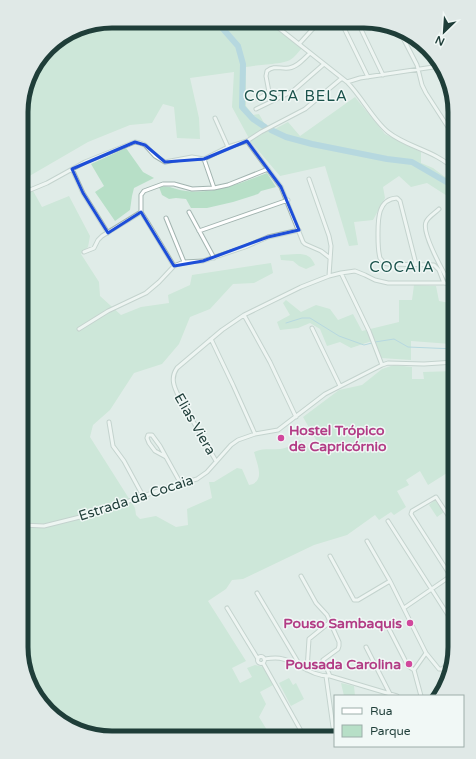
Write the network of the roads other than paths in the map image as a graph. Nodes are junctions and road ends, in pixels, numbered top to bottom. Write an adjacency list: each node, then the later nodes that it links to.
1 (279, 28): 6 (street)
2 (314, 28): 6 (street)
3 (360, 28): 11 (street)
4 (345, 30): 12 (street)
5 (403, 37): 10 (street)
6 (299, 44): 7 (street)
7 (310, 54): 8 (street); 15 (street)
8 (324, 64): 13 (street); 16 (street)
9 (435, 67): 10 (street)
10 (418, 70): 11 (street); 18 (street)
11 (383, 75): 12 (street)
12 (368, 77): 14 (street)
13 (342, 78): 14 (street); 19 (street)
14 (347, 82): 22 (street)
15 (258, 99)
16 (256, 109)
17 (215, 118): 20 (street)
18 (448, 127)
19 (247, 141): 20 (street); 24 (street)
20 (228, 147): 21 (street)
21 (204, 159): 23 (street); 26 (street)
22 (448, 165)
23 (72, 169): 27 (street); 35 (street)
24 (268, 169): 26 (street); 28 (street)
25 (309, 178): 38 (street)
26 (214, 188): 30 (street)
27 (30, 190)
28 (288, 200): 33 (street); 34 (street)
29 (439, 209): 44 (street)
30 (141, 212): 35 (street); 41 (street)
31 (189, 212): 34 (street)
32 (166, 218): 39 (street)
33 (299, 230): 37 (street); 38 (street)
34 (199, 231): 37 (street)
35 (108, 232): 36 (street)
36 (84, 252)
37 (214, 258): 39 (street)
38 (330, 258): 43 (street)
39 (184, 262): 41 (street)
40 (416, 264): 40 (street); 45 (street)
41 (174, 266): 48 (street)
42 (341, 273): 43 (street); 45 (street); 52 (street)
43 (329, 276): 47 (street)
44 (448, 280)
45 (444, 283): 46 (street)
46 (448, 284)
47 (244, 315): 50 (street); 54 (street)
48 (79, 328)
49 (312, 328): 53 (street)
50 (211, 339): 56 (street); 58 (street)
51 (448, 362): 52 (street, Estrada da Cocaia)
52 (382, 365): 53 (street, Estrada da Cocaia)
53 (340, 386): 54 (street, Estrada da Cocaia)
54 (296, 417): 56 (street, Estrada da Cocaia)
55 (109, 422): 60 (street)
56 (254, 434): 58 (street, Estrada da Cocaia)
57 (166, 457): 57 (street); 59 (street)
58 (216, 461): 59 (street, Estrada da Cocaia)
59 (181, 484): 60 (street, Estrada da Cocaia)
60 (143, 496): 63 (street, Estrada da Cocaia)
61 (448, 515): 66 (street)
62 (388, 521): 70 (street)
63 (28, 526)
64 (367, 541): 69 (street)
65 (330, 556): 69 (street)
66 (448, 573)
67 (301, 576): 75 (street)
68 (448, 577): 70 (street)
69 (390, 581): 73 (street)
70 (432, 589): 73 (street); 74 (street)
71 (257, 593): 83 (street)
72 (227, 608): 79 (street)
73 (404, 608): 78 (street)
74 (448, 615)
75 (330, 622): 84 (street); 87 (street)
76 (388, 627): 85 (street)
77 (366, 647): 88 (street)
78 (426, 653): 82 (street); 85 (street)
79 (258, 659): 80 (street); 81 (street)
80 (264, 659): 81 (street); 83 (street)
81 (263, 664): 92 (street)
82 (445, 666)
83 (302, 668): 84 (street)
84 (307, 670): 86 (street)
85 (414, 670): 90 (street)
86 (326, 676): 87 (street); 91 (street)
87 (330, 676): 88 (street)
88 (390, 694): 89 (street)
89 (394, 695)
90 (421, 695)
91 (333, 727)
92 (301, 731)

